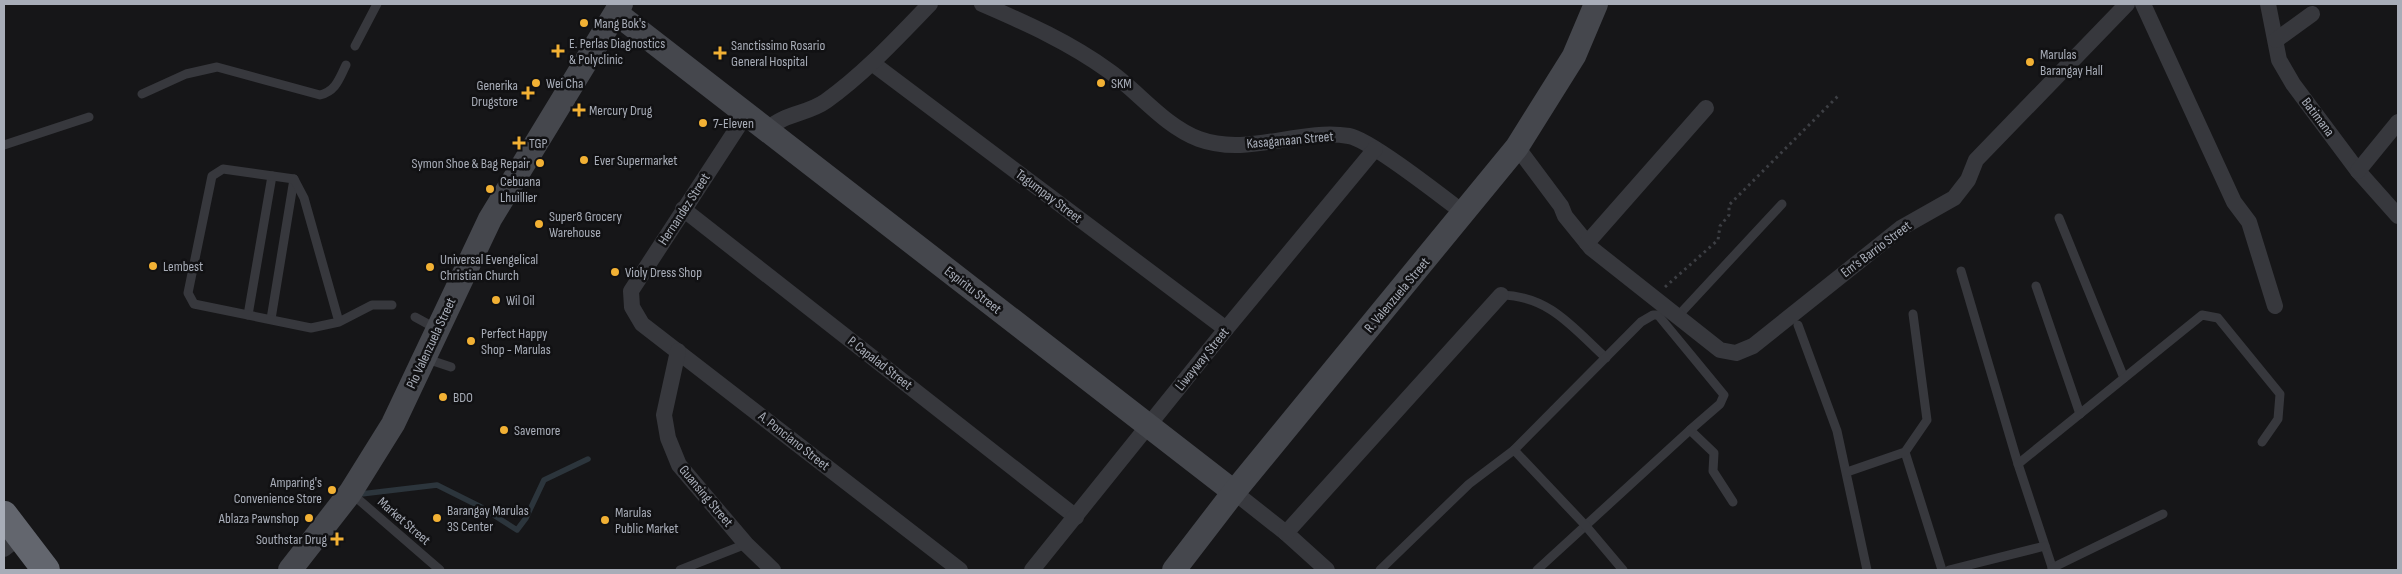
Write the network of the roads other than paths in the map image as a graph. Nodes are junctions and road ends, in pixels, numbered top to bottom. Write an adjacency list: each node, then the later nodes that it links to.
1 (377, 4): 11 (lane)
2 (930, 4): 12 (street)
3 (982, 4): 22 (street, Kasaganaan Street)
4 (1596, 4): 21 (street, R. Valenzuela Street)
5 (2126, 4): 41 (street, Em’s Barrio Street)
6 (2143, 4): 36 (street)
7 (2268, 4): 10 (street, Batimana)
8 (618, 8): 16 (street, Espiritu Street); 45 (street, Pio Valenzuela Street)
9 (2312, 14): 10 (street)
10 (2276, 40): 23 (street, Batimana)
11 (355, 46)
12 (872, 63): 19 (street); 46 (street, Tagumpay Street)
13 (346, 65): 14 (lane)
14 (142, 94)
15 (1706, 108): 31 (street)
16 (747, 113): 19 (street, Espiritu Street); 27 (street, Hernandez Street)
17 (89, 117): 20 (lane)
18 (2398, 122): 23 (street)
19 (768, 129): 53 (street, Espiritu Street)
20 (4, 145)
21 (1517, 147): 28 (street, R. Valenzuela Street); 31 (street)
22 (1375, 150): 28 (street, Kasaganaan Street); 46 (street, Liwayway Street)
23 (2358, 171): 29 (street, Batimana)
24 (272, 176): 25 (lane); 39 (lane); 39 (lane)
25 (294, 179): 42 (lane); 43 (lane)
26 (1782, 204): 41 (lane)
27 (683, 210): 37 (street, Hernandez Street); 65 (street, P. Capalad Street)
28 (1465, 214): 60 (street, R. Valenzuela Street)
29 (2398, 216)
30 (2059, 218): 51 (lane)
31 (1588, 243): 41 (street)
32 (1961, 271): 58 (lane)
33 (2036, 286): 52 (lane)
34 (1501, 295): 49 (lane); 67 (street)
35 (392, 306): 43 (lane)
36 (2275, 306)
37 (632, 307): 47 (street, A. Ponciano Street)
38 (1913, 314): 57 (lane)
39 (248, 315): 42 (lane)
40 (415, 317): 45 (lane)
41 (1678, 317)
42 (271, 320): 43 (lane)
43 (339, 322)
44 (1798, 325): 59 (lane)
45 (437, 329): 48 (street, Pio Valenzuela Street)
46 (1226, 329): 53 (street, Liwayway Street)
47 (678, 351): 69 (street, Guansing Street); 77 (street, A. Ponciano Street)
48 (424, 358): 50 (lane); 61 (street, Pio Valenzuela Street)
49 (1606, 358): 54 (lane); 56 (lane)
50 (451, 367)
51 (2124, 378): 52 (lane); 55 (lane)
52 (2080, 414): 58 (lane)
53 (1148, 427): 60 (street, Espiritu Street); 65 (street, Liwayway Street)
54 (1690, 430): 62 (lane); 66 (lane)
55 (2262, 442)
56 (1514, 450): 66 (lane); 81 (lane)
57 (1905, 452): 59 (lane); 85 (lane)
58 (2018, 464): 70 (lane)
59 (1847, 472): 84 (lane)
60 (1234, 492): 67 (street, Espiritu Street); 79 (street, R. Valenzuela Street)
61 (350, 493): 73 (street, Pio Valenzuela Street); 74 (lane, Market Street)
62 (1732, 502)
63 (2162, 514): 71 (lane)
64 (4, 515): 68 (highway)
65 (1076, 517): 78 (street, Liwayway Street)
66 (1585, 525): 82 (lane); 83 (lane)
67 (1286, 533): 80 (street, Espiritu Street)
68 (12, 543): 72 (highway)
69 (746, 544): 75 (lane); 76 (street, Guansing Street)
70 (2045, 546): 71 (lane); 86 (lane)
71 (2052, 569)
72 (46, 570)
73 (290, 570)
74 (440, 570)
75 (680, 570)
76 (773, 570)
77 (960, 570)
78 (1032, 570)
79 (1174, 570)
80 (1327, 570)
81 (1380, 570)
82 (1538, 570)
83 (1623, 570)
84 (1867, 570)
85 (1942, 570)
86 (1949, 570)

